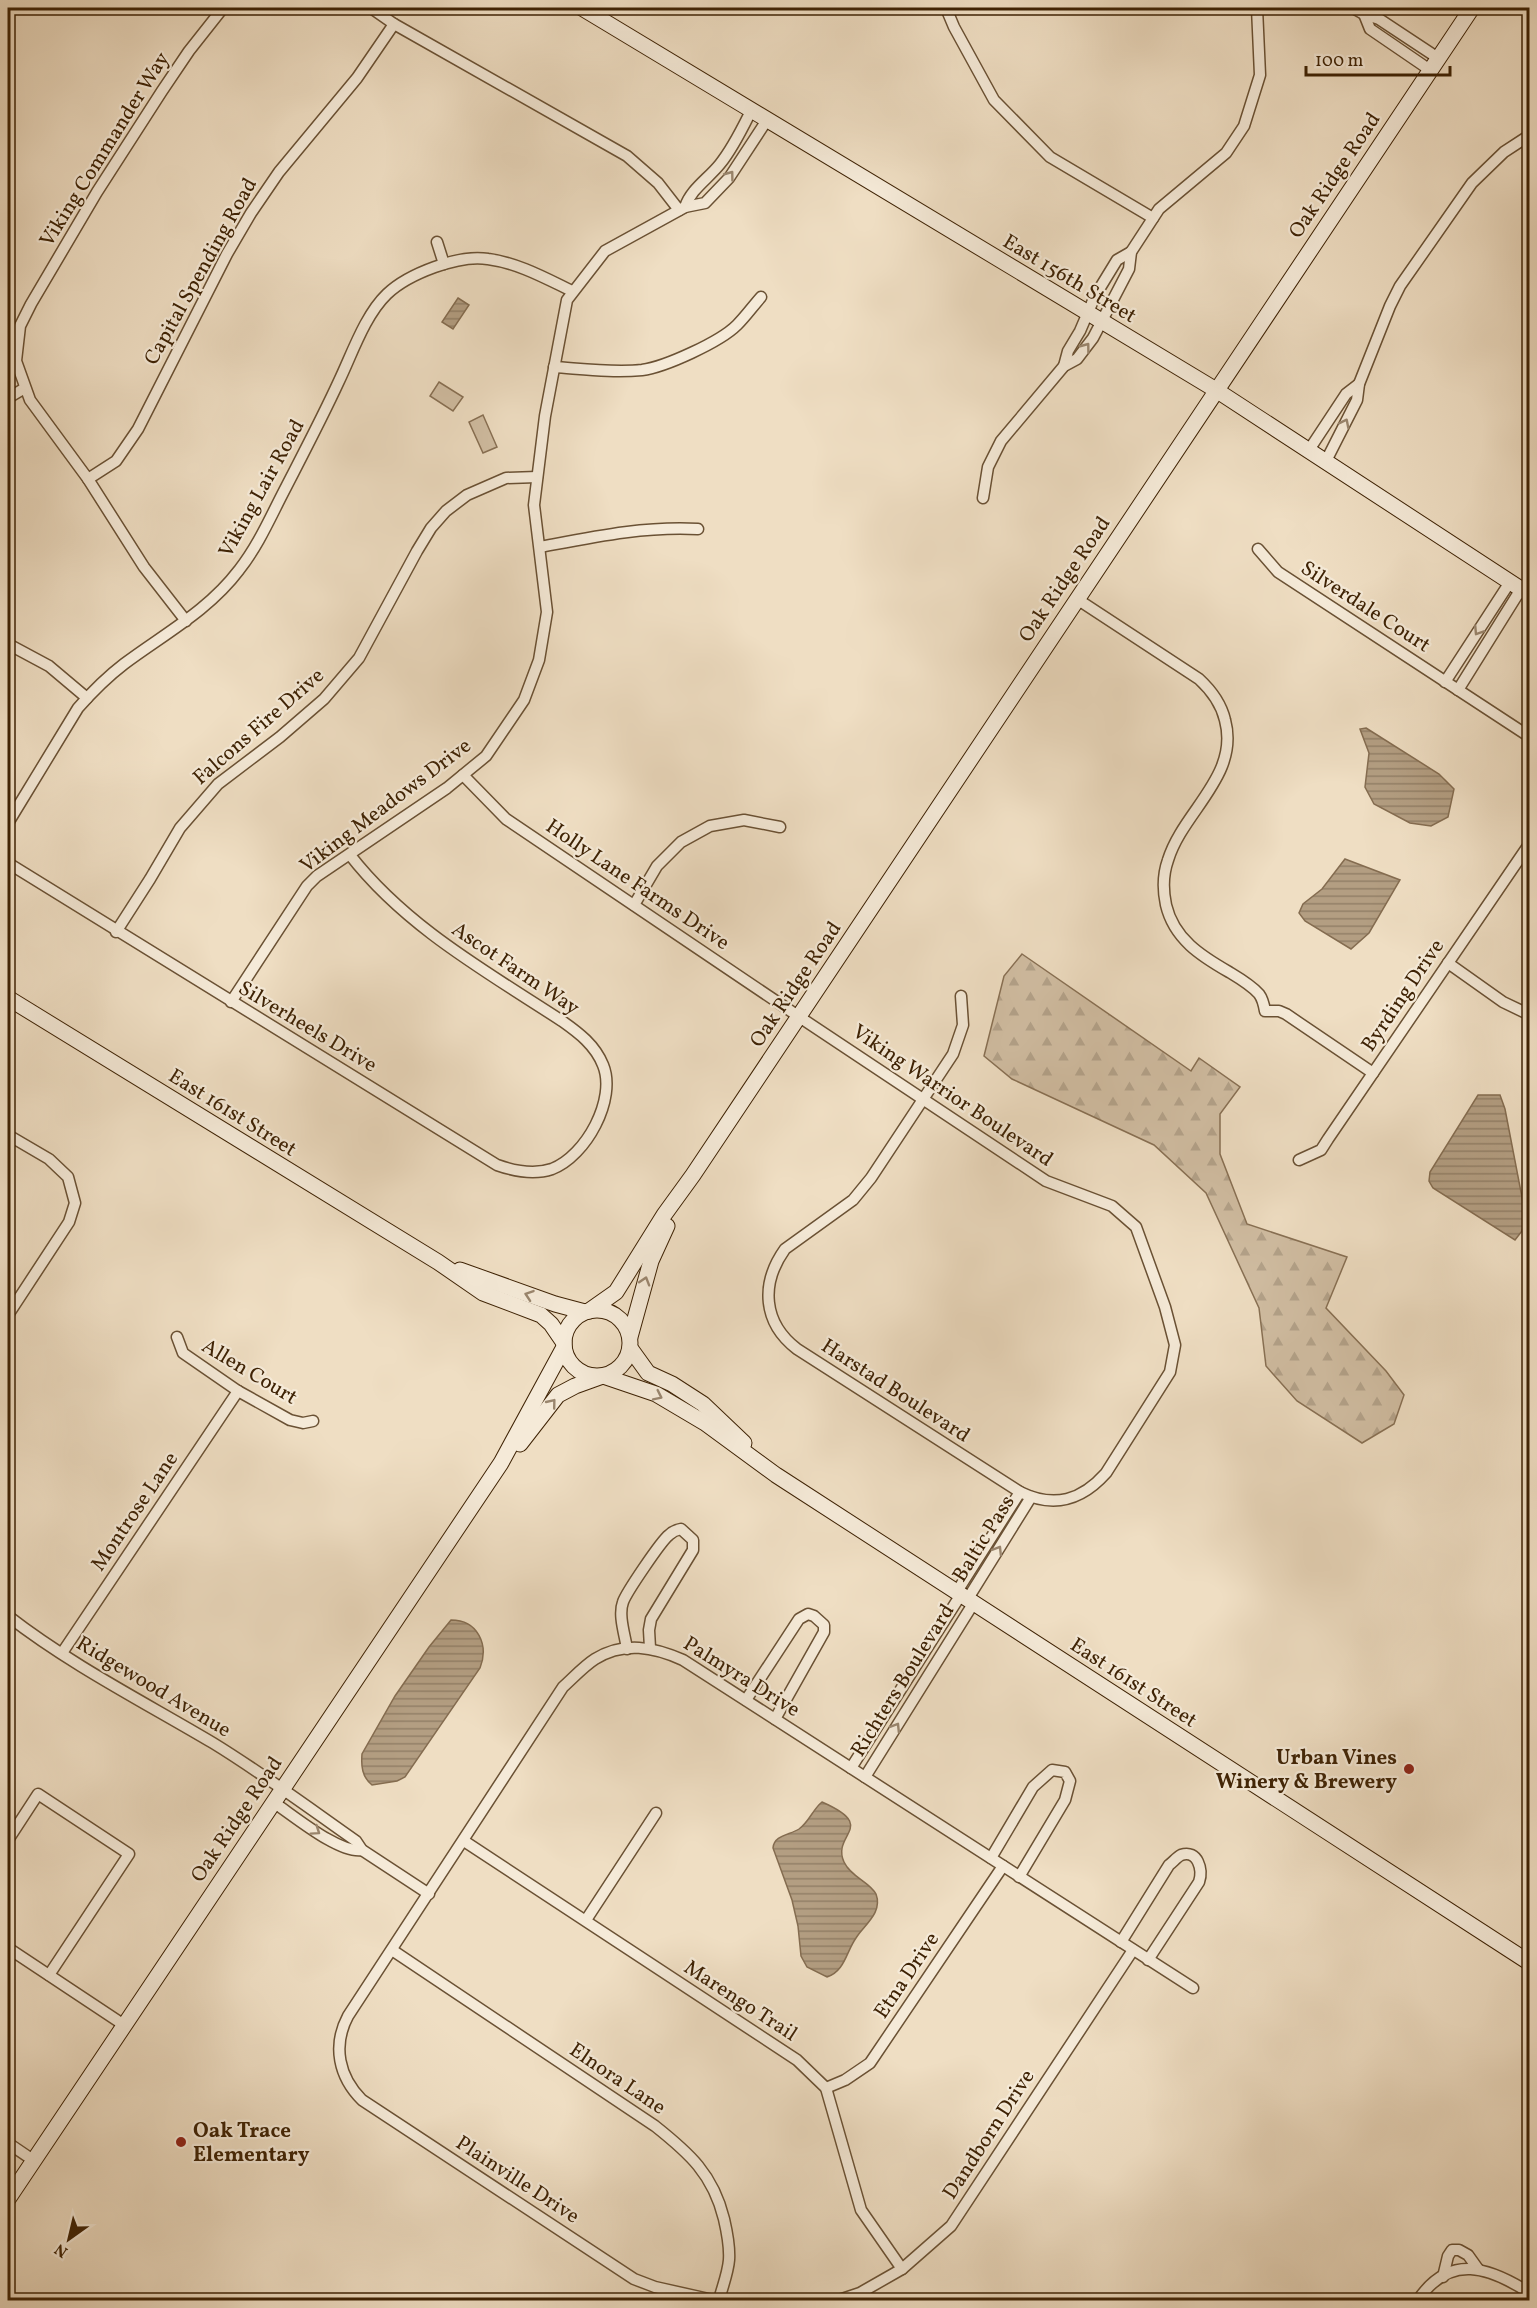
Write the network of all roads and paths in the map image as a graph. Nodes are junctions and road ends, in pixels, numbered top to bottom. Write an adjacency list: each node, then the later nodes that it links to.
1 (223, 8): 25 (street, Viking Commander Way)
2 (371, 8): 8 (street)
3 (946, 8): 14 (street)
4 (1257, 8): 14 (street)
5 (1353, 8): 9 (street)
6 (1472, 8): 9 (street, Oak Ridge Road)
7 (587, 9): 10 (street, East 156th Street)
8 (394, 24): 13 (street); 31 (street, Capital Spending Road)
9 (1434, 64): 26 (street, Oak Ridge Road)
10 (751, 111): 11 (street, East 156th Street); 13 (street)
11 (767, 120): 13 (street, Viking Meadows Drive, one-way to 11); 20 (street, East 156th Street)
12 (1530, 135): 24 (street)
13 (682, 209): 18 (street, Viking Meadows Drive)
14 (1153, 218): 16 (street)
15 (437, 242): 17 (street)
16 (1131, 252): 20 (street); 21 (street)
17 (444, 264): 18 (street, Viking Lair Road); 38 (street, Viking Lair Road)
18 (572, 291): 23 (street, Viking Meadows Drive)
19 (761, 297): 23 (street)
20 (1088, 314): 21 (street, East 156th Street); 22 (street)
21 (1102, 322): 22 (street, one-way to 21); 26 (street, East 156th Street)
22 (1064, 366): 32 (street)
23 (554, 367): 30 (street, Viking Meadows Drive)
24 (1359, 384): 28 (street); 29 (street, one-way to 24)
25 (24, 388): 27 (street); 31 (street, Viking Commander Way)
26 (1216, 390): 28 (street, East 156th Street); 37 (street, Oak Ridge Road)
27 (8, 398)
28 (1309, 450): 29 (street, East 156th Street)
29 (1326, 461): 36 (street, East 156th Street)
30 (537, 477): 34 (street, Viking Meadows Drive); 51 (street, Falcons Fire Drive)
31 (87, 479): 38 (street, Viking Commander Way)
32 (983, 498)
33 (698, 529): 34 (street)
34 (540, 547): 44 (street, Viking Meadows Drive)
35 (1258, 549): 40 (street, Silverdale Court)
36 (1520, 589): 40 (street, one-way to 40); 41 (street)
37 (1077, 598): 57 (street, Oak Ridge Road); 58 (street)
38 (186, 621): 42 (street, Viking Lair Road)
39 (8, 644): 42 (street)
40 (1445, 682): 41 (street, Silverdale Court)
41 (1458, 690): 43 (street)
42 (87, 698): 45 (street, Viking Lair Road)
43 (1530, 737)
44 (463, 775): 48 (street, Viking Meadows Drive); 50 (street, Holly Lane Farms Drive)
45 (8, 823)
46 (780, 827): 50 (street)
47 (1530, 843): 52 (street, Byrding Drive)
48 (350, 855): 55 (street, Viking Meadows Drive); 61 (street, Ascot Farm Way)
49 (8, 864): 51 (street, Silverheels Drive)
50 (634, 905): 57 (street, Holly Lane Farms Drive)
51 (116, 932): 55 (street, Silverheels Drive)
52 (1448, 963): 56 (street); 58 (street, Byrding Drive)
53 (961, 996): 59 (street)
54 (8, 998): 64 (street, East 161st Street)
55 (231, 1002): 61 (street, Silverheels Drive)
56 (1530, 1015)
57 (798, 1016): 59 (street, Viking Warrior Boulevard); 63 (street, Oak Ridge Road)
58 (1373, 1073): 62 (street, Byrding Drive)
59 (923, 1098): 70 (street, Viking Warrior Boulevard); 76 (street, Harstad Boulevard)
60 (8, 1135): 66 (street)
61 (589, 1135)
62 (1299, 1160)
63 (693, 1175): 65 (street, Oak Ridge Road); 68 (street, Oak Ridge Road, one-way to 63)
64 (438, 1262): 65 (street, East 161st Street, one-way to 64); 69 (street, East 161st Street)
65 (587, 1312): 68 (street); 69 (street)
66 (8, 1316)
67 (177, 1338): 72 (street, Allen Court)
68 (630, 1343): 71 (street); 75 (street, East 161st Street)
69 (564, 1345): 71 (street); 74 (street, Oak Ridge Road)
70 (1175, 1345): 77 (street, Harstad Boulevard)
71 (602, 1376): 74 (street, Oak Ridge Road, one-way to 71); 75 (street, East 161st Street, one-way to 75)
72 (238, 1391): 73 (street, Allen Court); 82 (street, Montrose Lane)
73 (313, 1421)
74 (501, 1463): 87 (street, Oak Ridge Road)
75 (776, 1475): 78 (street, East 161st Street)
76 (1020, 1492): 77 (street, Harstad Boulevard); 78 (street, Baltic Pass)
77 (1031, 1497): 78 (street, Baltic Pass, one-way to 77)
78 (964, 1598): 85 (street, Richters Boulevard); 86 (street, Richters Boulevard, one-way to 78); 101 (street, East 161st Street)
79 (8, 1616): 82 (street, Ridgewood Avenue)
80 (650, 1648): 81 (street, Palmyra Drive); 81 (street); 83 (street, Palmyra Drive)
81 (627, 1649): 90 (street, Palmyra Drive)
82 (62, 1653): 87 (street, Ridgewood Avenue)
83 (746, 1700): 84 (street, Palmyra Drive); 84 (street)
84 (775, 1719): 85 (street, Palmyra Drive)
85 (851, 1768): 86 (street, Palmyra Drive)
86 (865, 1777): 91 (street, Palmyra Drive)
87 (277, 1795): 94 (street); 104 (street, Oak Ridge Road)
88 (656, 1813): 95 (street)
89 (8, 1840): 102 (street)
90 (464, 1841): 94 (street, Palmyra Drive); 95 (street, Marengo Trail)
91 (991, 1858): 92 (street, Palmyra Drive); 93 (street)
92 (1003, 1866): 93 (street, Palmyra Drive); 106 (street, Etna Drive)
93 (1019, 1876): 96 (street, Palmyra Drive)
94 (429, 1894): 98 (street, Palmyra Drive)
95 (586, 1920): 106 (street, Marengo Trail)
96 (1121, 1942): 99 (street, Palmyra Drive); 100 (street)
97 (8, 1948): 102 (street)
98 (392, 1950): 105 (street, Palmyra Drive); 115 (street, Elnora Lane)
99 (1133, 1950): 100 (street, Palmyra Drive); 110 (street, Dandborn Drive)
100 (1148, 1960): 103 (street, Palmyra Drive)
101 (1530, 1964)
102 (49, 1975): 104 (street)
103 (1193, 1988)
104 (124, 2025): 108 (street, Oak Ridge Road)
105 (339, 2047): 114 (street, Plainville Drive)
106 (826, 2088): 110 (street, Marengo Trail)
107 (8, 2142): 108 (street)
108 (33, 2160): 109 (street, Oak Ridge Road)
109 (8, 2199)
110 (902, 2268): 116 (street, Dandborn Drive)
111 (1478, 2269): 112 (street); 112 (street); 113 (street)
112 (1443, 2277): 117 (street)
113 (1530, 2293)
114 (713, 2301)
115 (719, 2301)
116 (839, 2301)
117 (1418, 2301)

